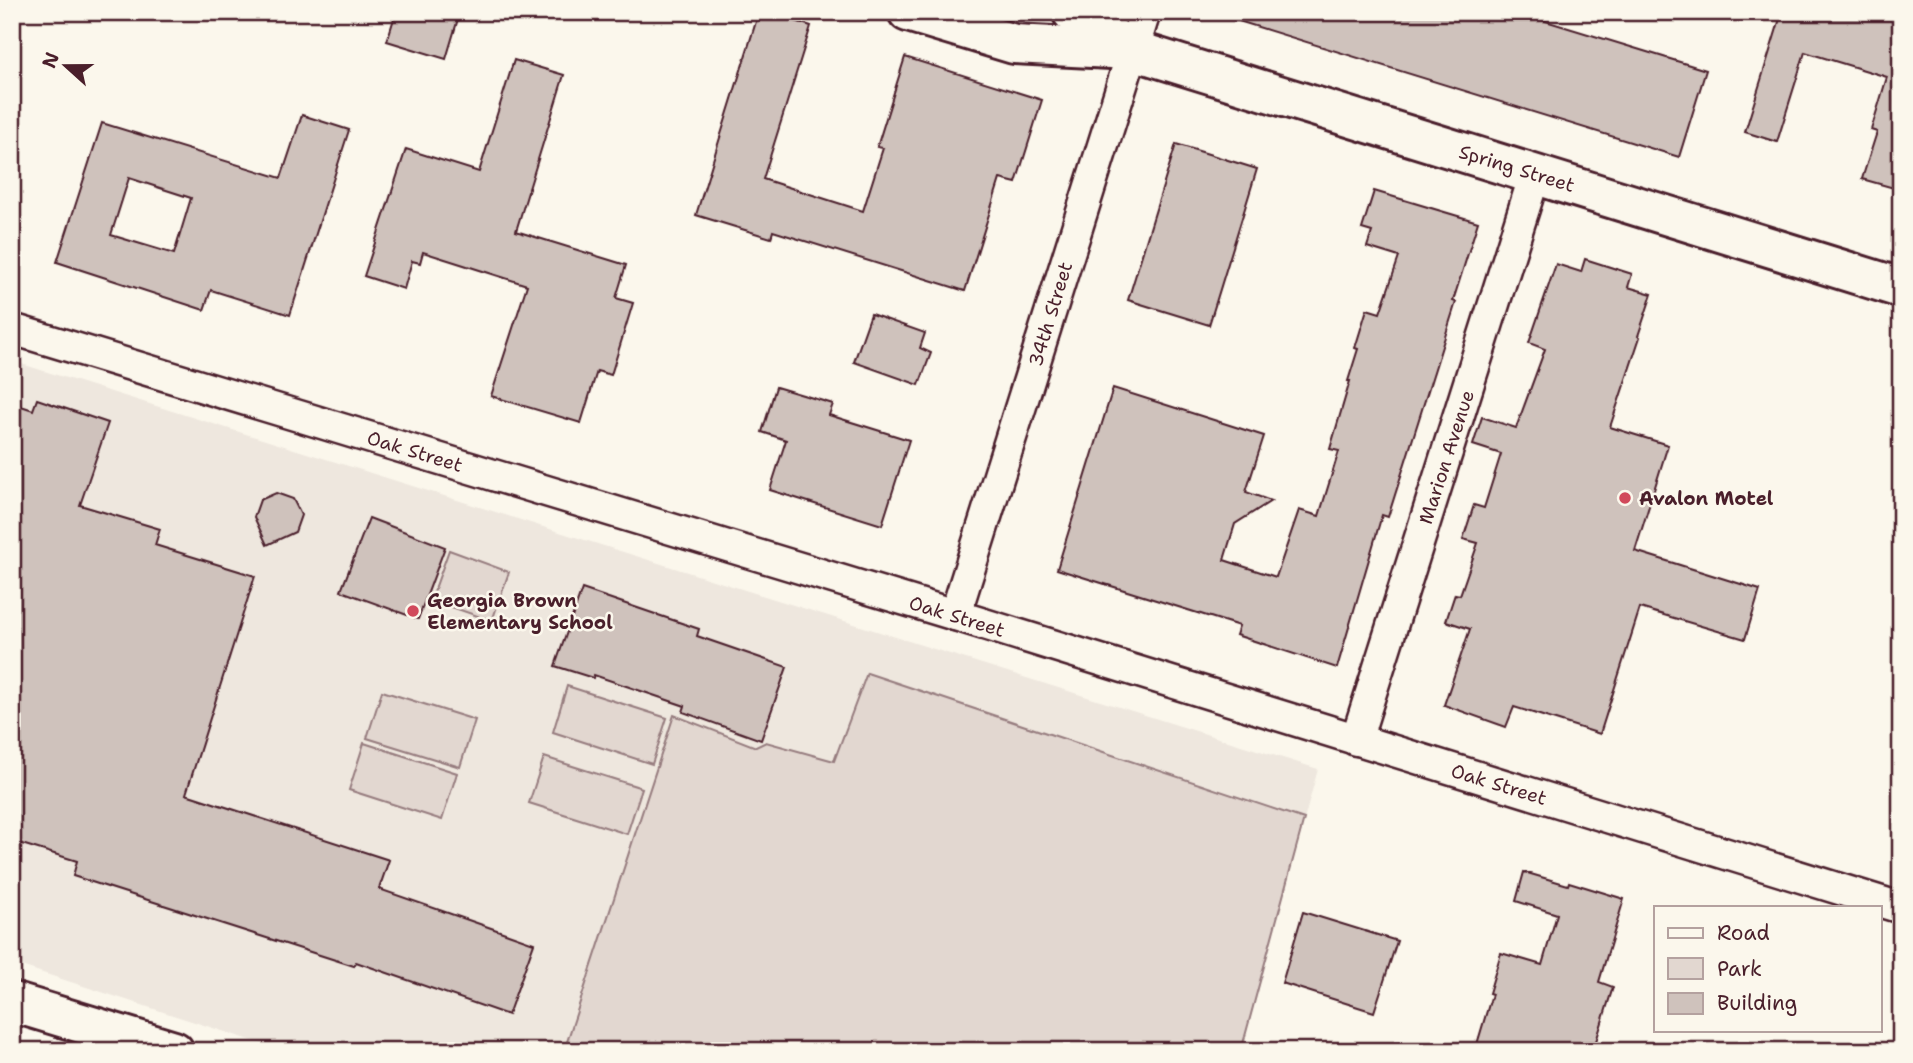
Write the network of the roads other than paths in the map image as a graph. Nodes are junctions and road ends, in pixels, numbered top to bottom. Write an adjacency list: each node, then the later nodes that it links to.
1 (908, 12): 4 (main road, Spring Street)
2 (1072, 12): 4 (main road, Spring Street)
3 (1145, 12): 4 (street, 34th Street)
4 (1133, 50): 5 (main road, Spring Street); 8 (street, 34th Street)
5 (1535, 174): 6 (main road, Spring Street); 9 (street, Marion Avenue)
6 (1901, 288)
7 (12, 329): 8 (street, Oak Street)
8 (955, 615): 9 (street, Oak Street)
9 (1356, 740): 10 (street, Oak Street)
10 (1901, 908)
11 (12, 1002): 12 (main road)
12 (174, 1051)

